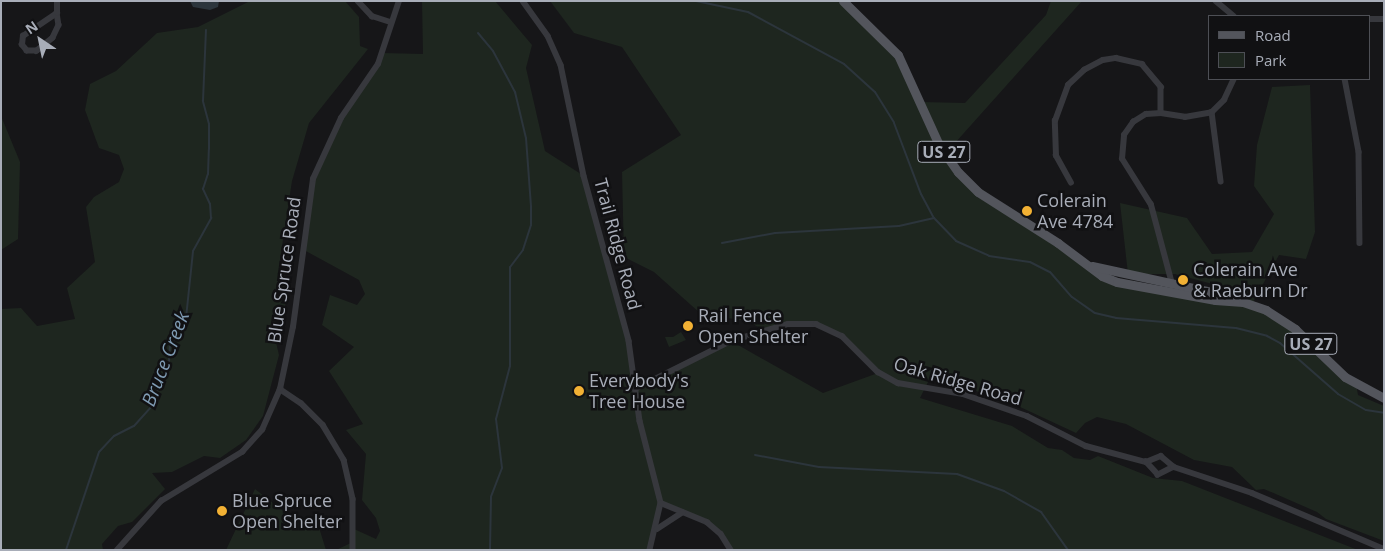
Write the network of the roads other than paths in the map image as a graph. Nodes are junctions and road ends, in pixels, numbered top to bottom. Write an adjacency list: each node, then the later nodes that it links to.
1 (57, 1): 7 (street)
2 (358, 1): 11 (street)
3 (399, 1): 11 (street, Blue Spruce Road)
4 (524, 1): 23 (street, Trail Ridge Road)
5 (843, 1): 19 (main road, US 27)
6 (1216, 1): 8 (street)
7 (57, 13): 7 (street)
8 (1233, 15)
9 (1384, 18): 10 (street)
10 (1370, 19)
11 (390, 22): 24 (street, Blue Spruce Road)
12 (1234, 80): 14 (street)
13 (1345, 80): 18 (street)
14 (1212, 112): 15 (street); 16 (street)
15 (1161, 113): 17 (street); 20 (street)
16 (1221, 182)
17 (1072, 183)
18 (1360, 243)
19 (1087, 265): 20 (main road, US 27); 21 (main road, US 27)
20 (1172, 283): 21 (street); 22 (main road, US 27)
21 (1172, 293): 22 (main road, US 27)
22 (1232, 300): 25 (main road, US 27)
23 (635, 388): 26 (street, Oak Ridge Road); 28 (street, Trail Ridge Road)
24 (280, 389): 32 (street, Blue Spruce Road); 33 (street)
25 (1384, 398)
26 (1146, 462): 27 (street, Oak Ridge Road); 27 (street, Oak Ridge Road)
27 (1174, 467): 31 (street, Oak Ridge Road)
28 (661, 503): 29 (street); 30 (street, Trail Ridge Road)
29 (682, 513): 30 (street); 35 (street)
30 (656, 529): 34 (street, Trail Ridge Road)
31 (1384, 549)
32 (117, 550)
33 (352, 550)
34 (650, 550)
35 (731, 550)

